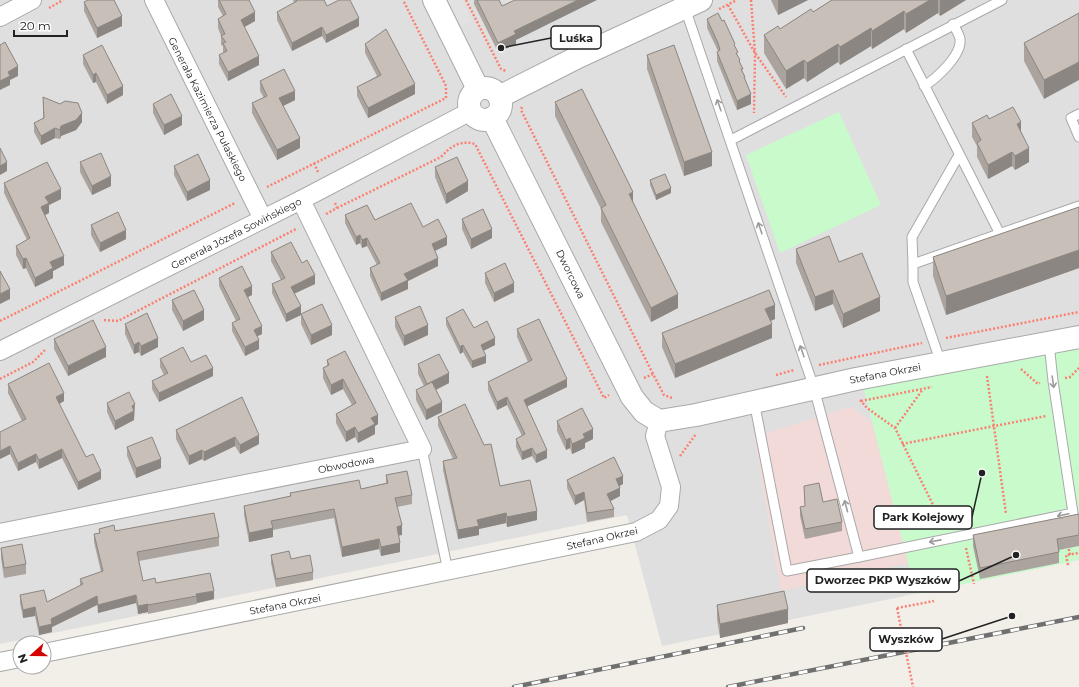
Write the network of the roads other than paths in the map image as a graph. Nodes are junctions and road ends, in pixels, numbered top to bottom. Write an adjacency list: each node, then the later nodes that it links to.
1 (32, 0): 6 (street)
2 (154, 0): 20 (street, Generała Kazimierza Pułaskiego)
3 (434, 0): 10 (street)
4 (1002, 0): 7 (lane)
5 (701, 6): 11 (street); 16 (lane, one-way to 5)
6 (0, 17)
7 (953, 24): 8 (lane); 9 (lane)
8 (906, 49): 9 (lane); 16 (lane)
9 (924, 86): 17 (lane)
10 (478, 89): 11 (street); 12 (street)
11 (499, 97): 14 (street)
12 (471, 111): 14 (street); 18 (street, Generała Józefa Sowińskiego)
13 (1079, 114): 15 (lane)
14 (492, 118): 29 (street, Dworcowa)
15 (1079, 137)
16 (731, 140): 27 (lane, one-way to 16)
17 (959, 155): 21 (lane); 22 (lane)
18 (301, 200): 20 (street, Generała Józefa Sowińskiego); 30 (street)
19 (1079, 206): 21 (lane)
20 (263, 219): 25 (street, Generała Józefa Sowińskiego)
21 (1000, 234): 22 (lane)
22 (913, 264): 26 (lane)
23 (1079, 337): 24 (street, Stefana Okrzei)
24 (1049, 343): 26 (street, Stefana Okrzei); 32 (lane, one-way to 32)
25 (0, 351)
26 (941, 363): 27 (street, Stefana Okrzei)
27 (814, 388): 28 (street, Stefana Okrzei); 32 (lane, one-way to 27)
28 (754, 401): 29 (street, Stefana Okrzei); 32 (lane)
29 (659, 421): 33 (street, Stefana Okrzei)
30 (422, 449): 31 (street, Obwodowa); 33 (lane)
31 (0, 533)
32 (859, 557)
33 (448, 571): 34 (street, Stefana Okrzei)
34 (52, 651)
35 (12, 660): 36 (street)
36 (0, 662)

